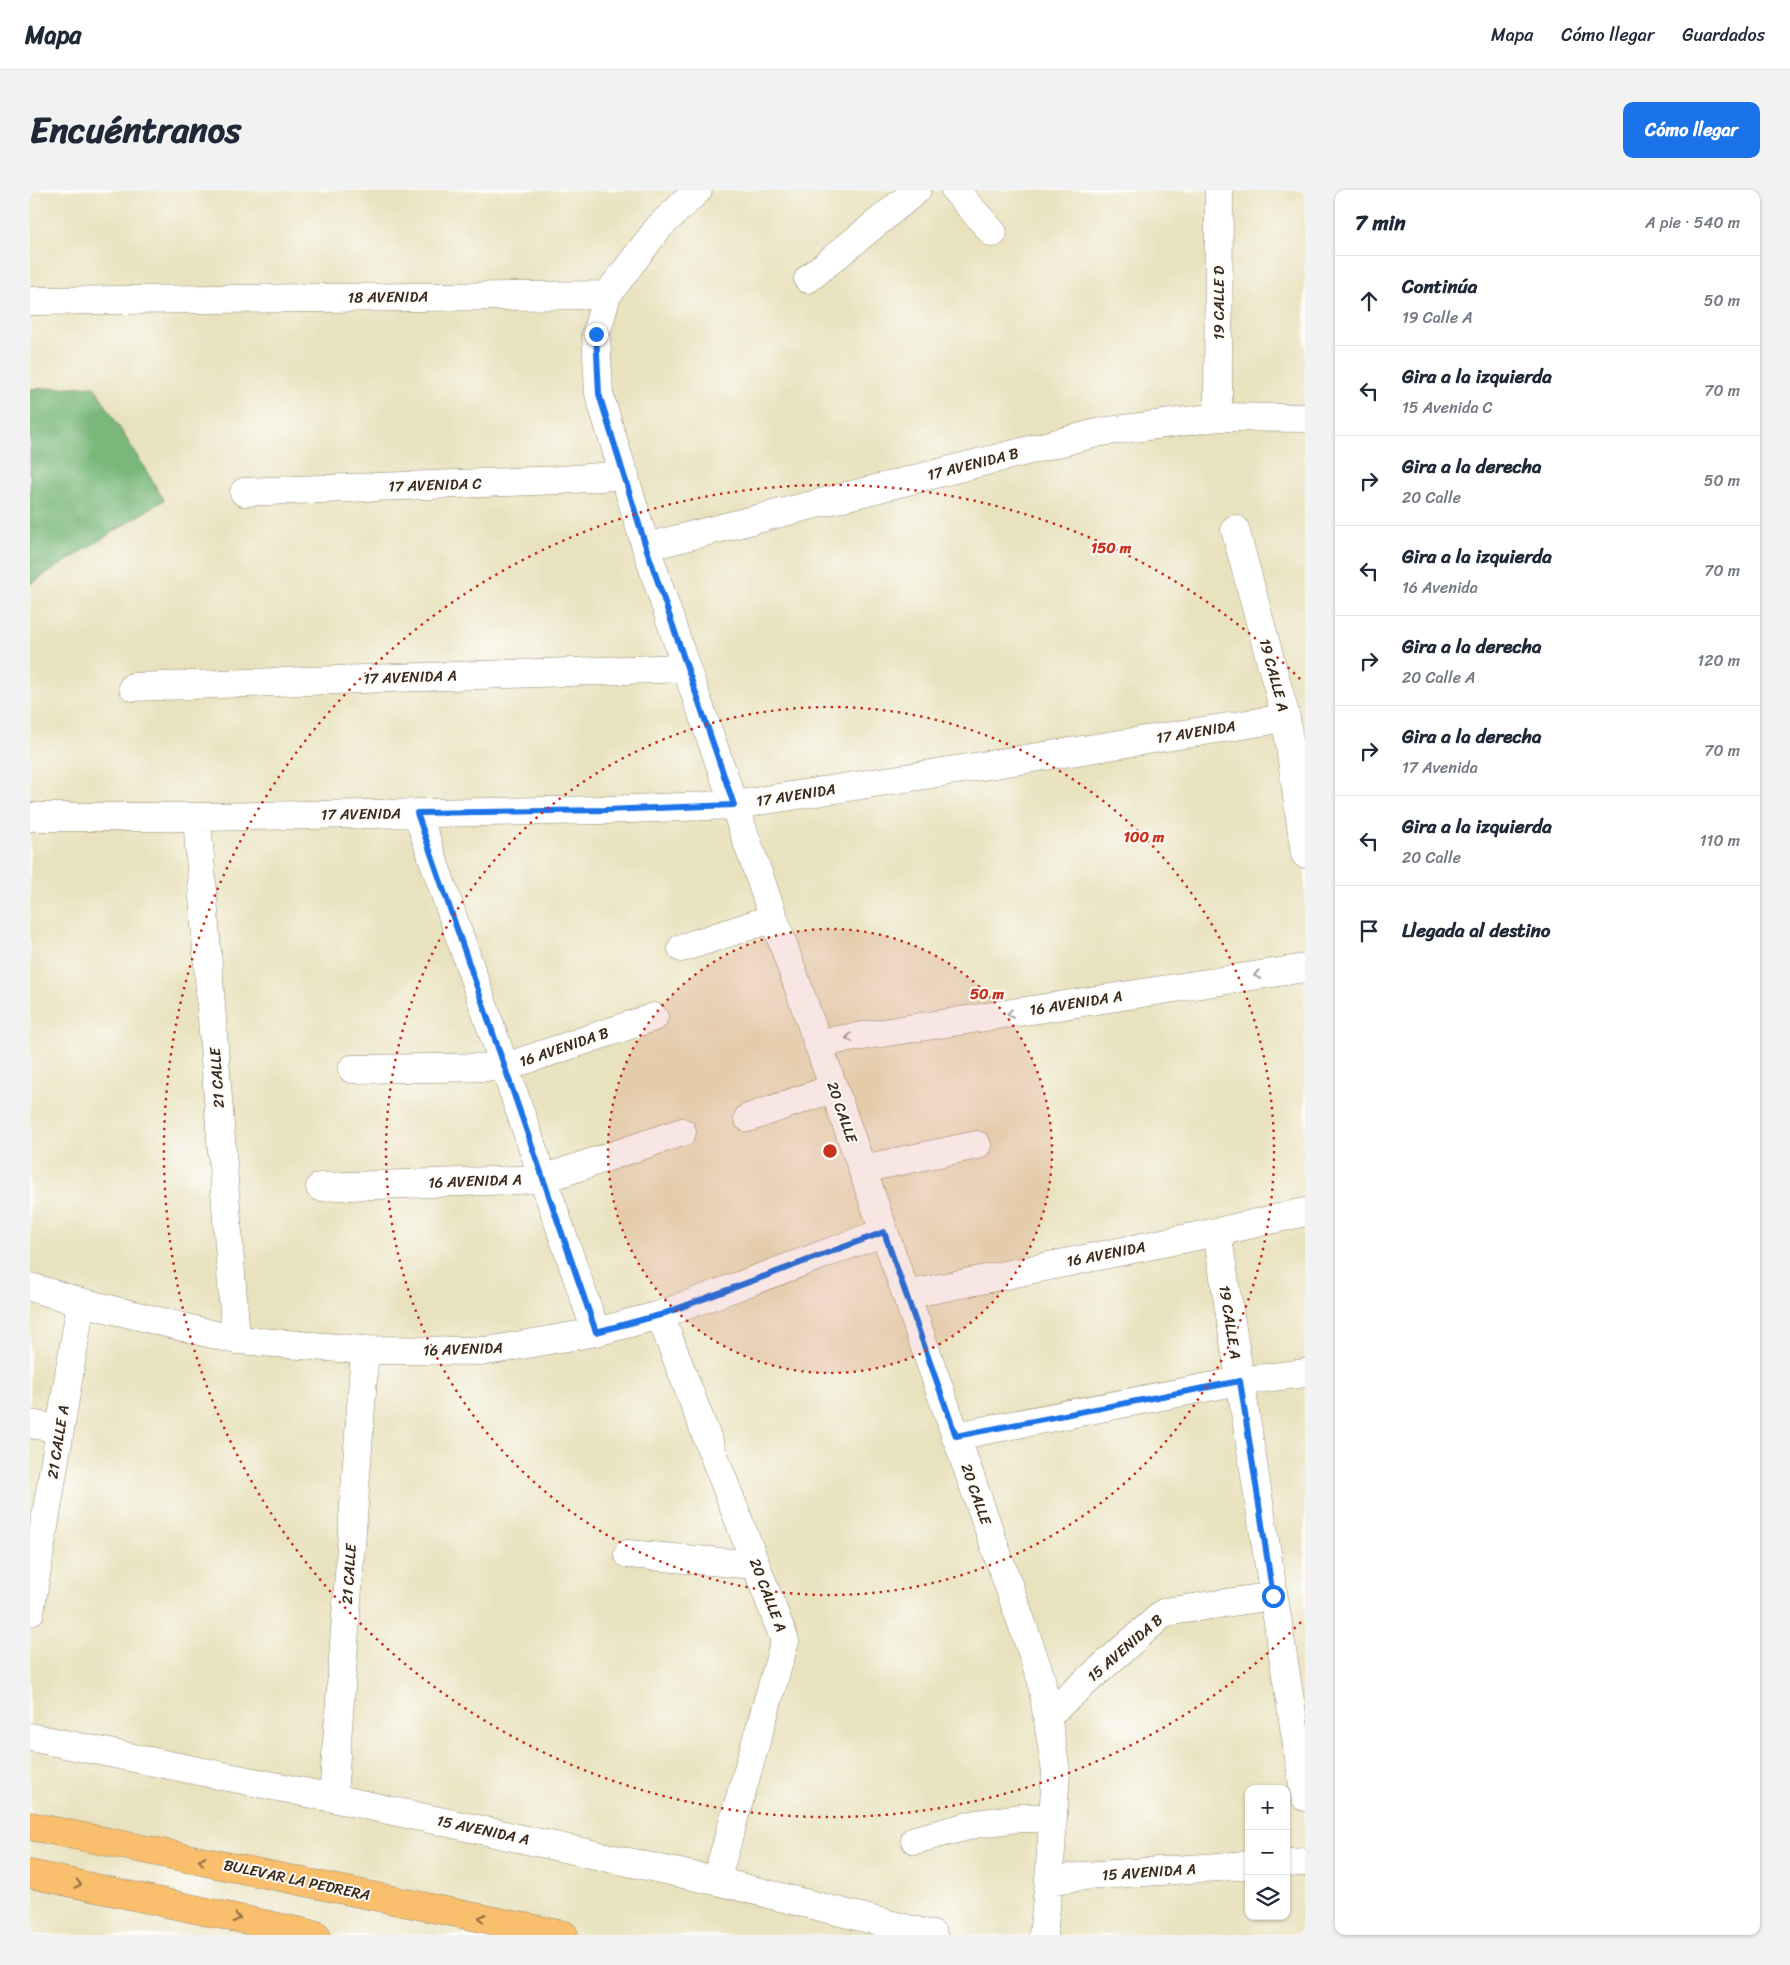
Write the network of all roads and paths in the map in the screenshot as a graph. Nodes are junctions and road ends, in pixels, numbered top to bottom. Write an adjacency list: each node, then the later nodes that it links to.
1 (698, 190): 7 (street)
2 (917, 190): 6 (street)
3 (955, 190): 5 (street)
4 (1219, 190): 9 (street, 19 CALLE D)
5 (993, 233)
6 (808, 278)
7 (607, 295): 8 (street, 18 AVENIDA); 11 (street, 20 CALLE)
8 (30, 301)
9 (1218, 417): 10 (street, 17 AVENIDA B); 14 (street, 17 AVENIDA B)
10 (1305, 418)
11 (625, 475): 12 (street, 17 AVENIDA C); 14 (street, 20 CALLE)
12 (244, 492)
13 (1235, 529): 17 (street, 19 CALLE A)
14 (646, 547): 15 (street, 20 CALLE)
15 (686, 668): 16 (street, 17 AVENIDA A); 18 (street, 20 CALLE)
16 (133, 687)
17 (1286, 718): 18 (street, 17 AVENIDA); 22 (street, 19 CALLE A)
18 (734, 805): 19 (street, 17 AVENIDA); 23 (street, 20 CALLE)
19 (417, 813): 21 (street, 17 AVENIDA); 28 (street)
20 (30, 817): 21 (street, 17 AVENIDA)
21 (197, 817): 45 (street, 21 CALLE)
22 (1305, 854)
23 (774, 918): 24 (street); 27 (street, 20 CALLE)
24 (682, 948)
25 (1305, 968): 27 (street, 16 AVENIDA A, one-way to 27)
26 (654, 1017): 28 (street, 16 AVENIDA B)
27 (818, 1043): 30 (street, 20 CALLE)
28 (505, 1067): 29 (street, 16 AVENIDA B); 35 (street)
29 (352, 1069)
30 (834, 1088): 31 (street); 34 (street, 20 CALLE)
31 (748, 1118)
32 (682, 1132): 35 (street, 16 AVENIDA A)
33 (977, 1145): 34 (street)
34 (862, 1170): 38 (street, 20 CALLE)
35 (543, 1179): 36 (street, 16 AVENIDA A); 44 (street)
36 (320, 1187)
37 (1305, 1212): 39 (street, 16 AVENIDA)
38 (884, 1232): 41 (street, 20 CALLE); 43 (street, 16 AVENIDA)
39 (1217, 1232): 41 (street, 16 AVENIDA); 48 (street, 19 CALLE A)
40 (30, 1287): 42 (street, 16 AVENIDA)
41 (906, 1295): 51 (street, 20 CALLE)
42 (81, 1302): 45 (street, 16 AVENIDA); 50 (street, 21 CALLE A)
43 (660, 1315): 44 (street, 16 AVENIDA); 53 (street, 20 CALLE A)
44 (596, 1332): 46 (street, 16 AVENIDA)
45 (236, 1340): 46 (street, 16 AVENIDA)
46 (365, 1350): 59 (street, 21 CALLE)
47 (1305, 1373): 48 (street)
48 (1240, 1381): 51 (street); 54 (street, 19 CALLE A)
49 (30, 1424): 50 (street)
50 (60, 1428): 55 (street, 21 CALLE A)
51 (956, 1436): 56 (street, 20 CALLE)
52 (628, 1554): 53 (street)
53 (756, 1565): 67 (street, 20 CALLE A)
54 (1273, 1596): 56 (street, 15 AVENIDA B); 58 (street, 19 CALLE A)
55 (30, 1612)
56 (1047, 1716): 60 (street, 20 CALLE)
57 (30, 1737): 59 (street, 15 AVENIDA A)
58 (1305, 1797)
59 (334, 1798): 67 (street, 15 AVENIDA A)
60 (1053, 1818): 62 (street); 68 (street, 20 CALLE)
61 (30, 1826): 70 (main road, BULEVAR LA PEDRERA, one-way to 61)
62 (915, 1840)
63 (1305, 1862): 64 (street)
64 (1290, 1863)
65 (1245, 1865): 68 (street, 15 AVENIDA A)
66 (30, 1874): 69 (main road, one-way to 69)
67 (716, 1881): 71 (street, 15 AVENIDA A)
68 (1049, 1881): 72 (street, 20 CALLE)
69 (316, 1935)
70 (564, 1935)
71 (933, 1935)
72 (1043, 1935)

